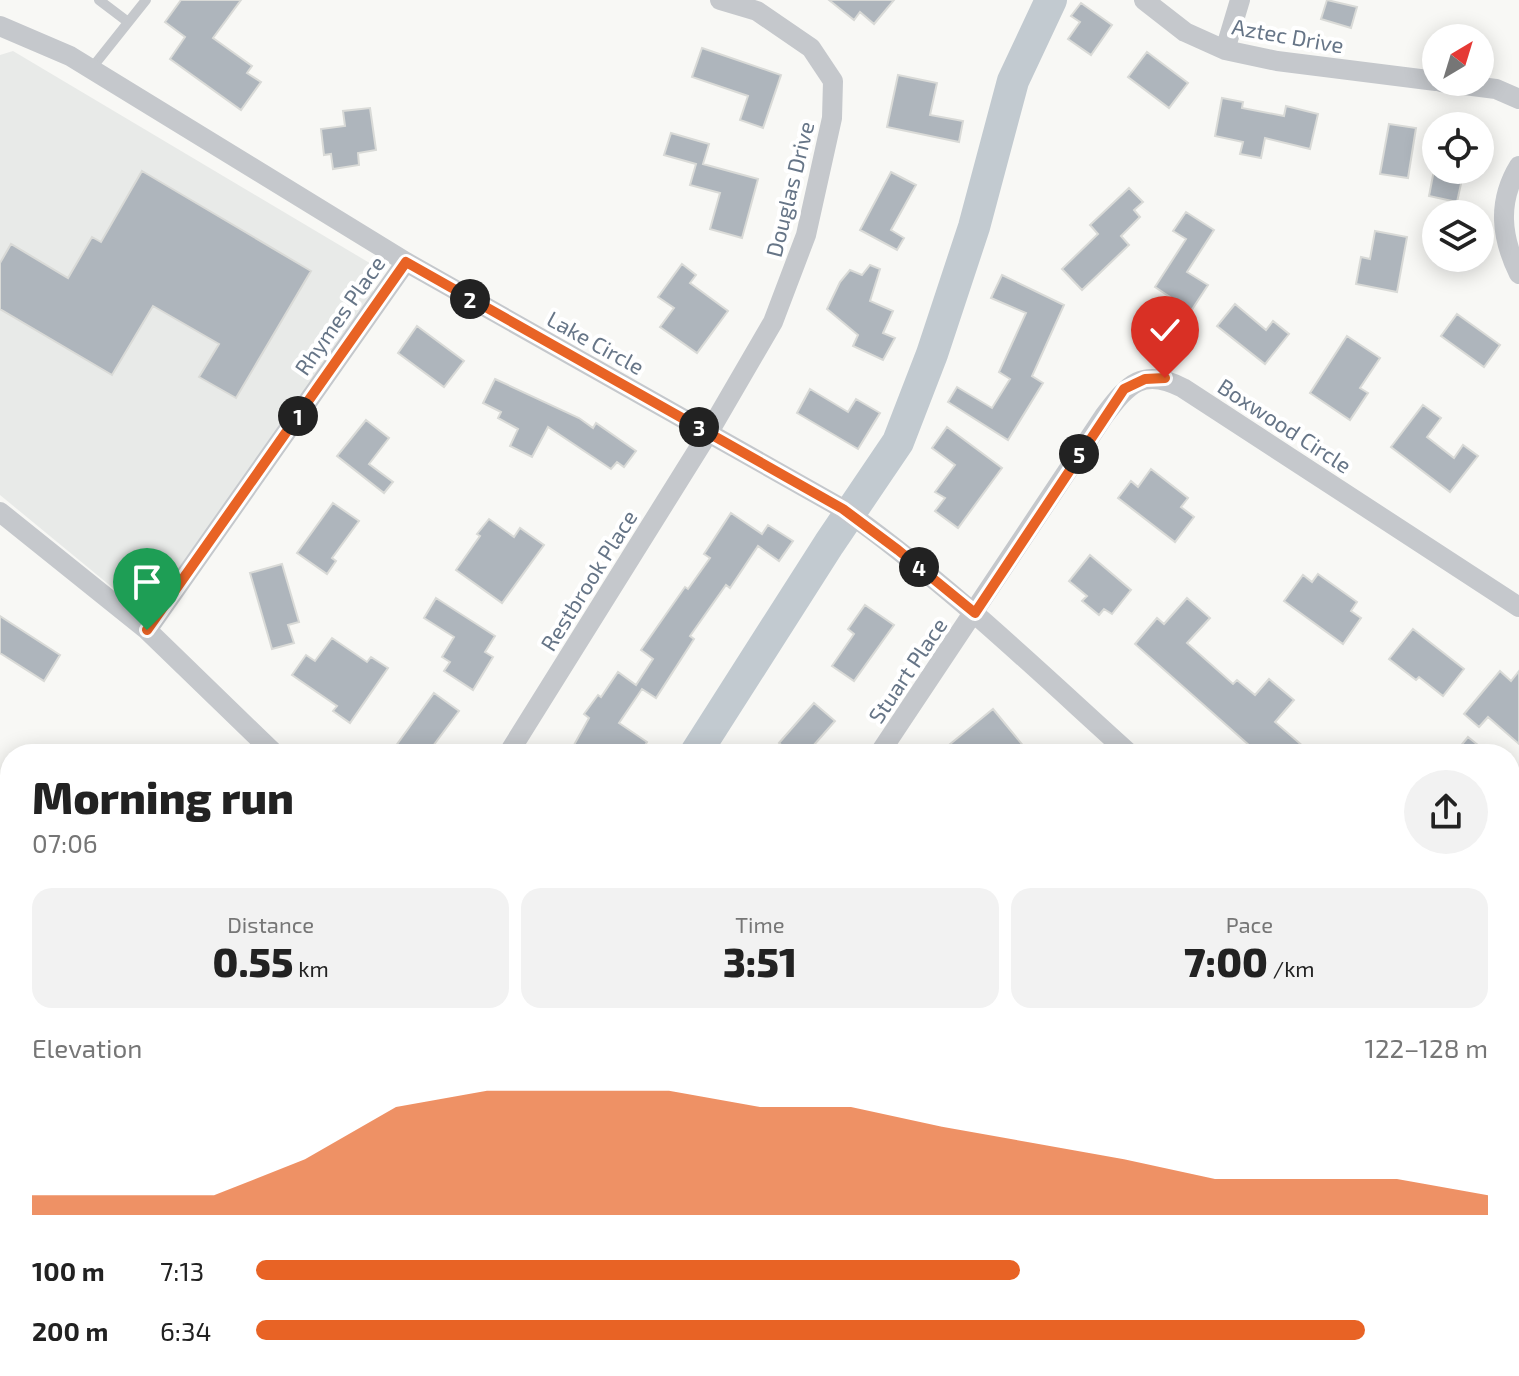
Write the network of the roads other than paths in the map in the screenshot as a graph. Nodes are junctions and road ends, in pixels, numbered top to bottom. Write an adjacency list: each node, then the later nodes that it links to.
1 (99, 0): 6 (lane)
2 (146, 0): 6 (lane)
3 (720, 0): 16 (street, Douglas Drive)
4 (1144, 0): 8 (street, Aztec Drive)
5 (1240, 0): 8 (street)
6 (128, 22): 9 (lane)
7 (0, 26): 9 (street, Lake Circle)
8 (1225, 50): 10 (street, Aztec Drive)
9 (91, 69): 14 (street, Lake Circle)
10 (1422, 80)
11 (1494, 89): 12 (street, Aztec Drive)
12 (1519, 99)
13 (1519, 166): 15 (street)
14 (406, 262): 16 (street, Lake Circle); 20 (street, Rhymes Place)
15 (1519, 274)
16 (709, 432): 19 (street, Lake Circle); 22 (street, Restbrook Place)
17 (0, 512): 20 (street)
18 (1519, 607): 19 (street, Boxwood Circle)
19 (975, 613): 23 (street, Stuart Place); 24 (street, Lake Circle)
20 (147, 630): 21 (street)
21 (265, 744)
22 (514, 744)
23 (886, 744)
24 (1119, 744)

